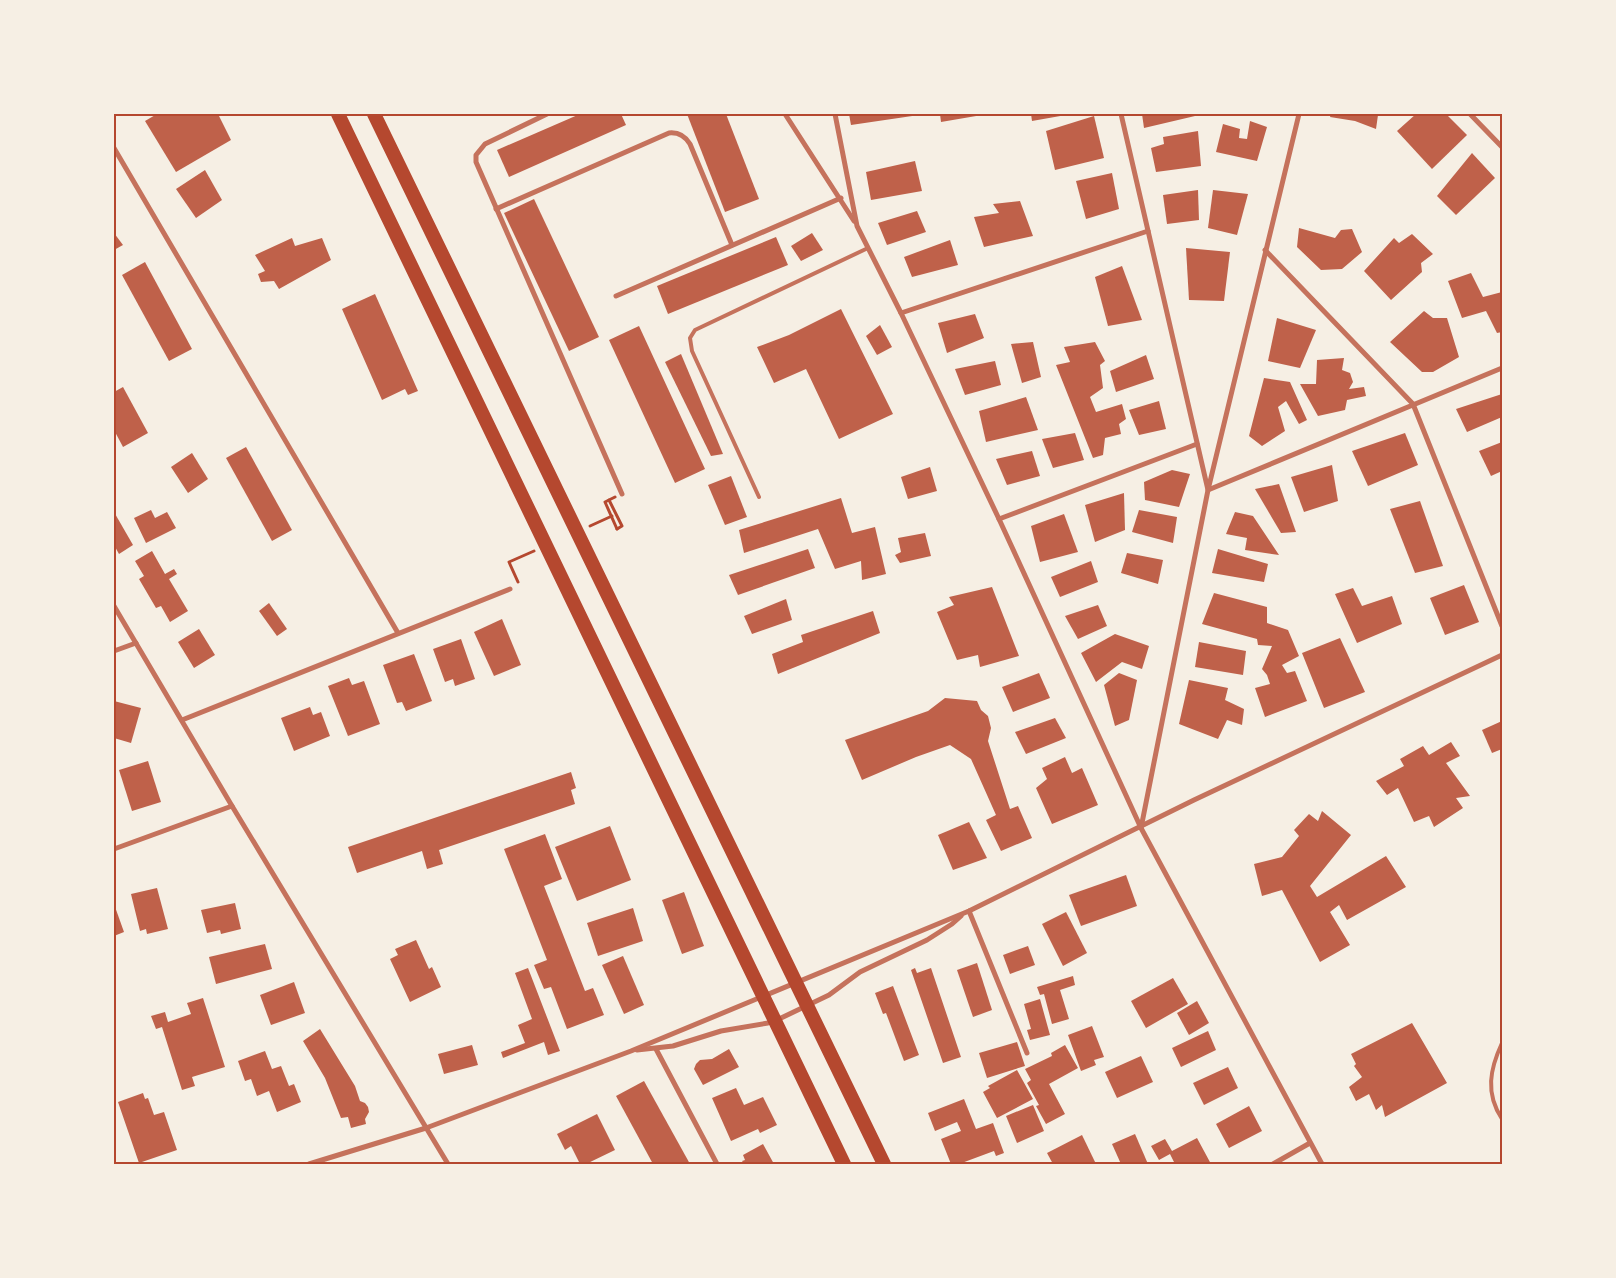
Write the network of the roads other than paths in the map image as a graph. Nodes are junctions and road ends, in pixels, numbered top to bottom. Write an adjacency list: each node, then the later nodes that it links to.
1 (338, 114): 49 (highway)
2 (374, 114): 50 (highway)
3 (547, 114): 12 (street)
4 (785, 114): 11 (street)
5 (835, 114): 13 (street)
6 (1121, 114): 14 (street)
7 (1298, 114): 17 (street)
8 (1470, 114): 10 (street)
9 (114, 148): 30 (street)
10 (1502, 148)
11 (840, 198): 13 (street); 15 (street)
12 (496, 209): 15 (street); 24 (street)
13 (857, 226): 16 (street)
14 (1148, 231): 19 (street); 22 (street)
15 (732, 245): 18 (street)
16 (868, 248): 19 (street); 25 (lane)
17 (1265, 250): 21 (street); 23 (street)
18 (616, 296)
19 (901, 314): 26 (street)
20 (1502, 368): 21 (street)
21 (1413, 404): 23 (street); 29 (street)
22 (1197, 444): 23 (street); 26 (street)
23 (1208, 490): 36 (street)
24 (622, 494)
25 (759, 497)
26 (999, 519): 36 (street)
27 (510, 589): 30 (street)
28 (114, 606): 31 (street)
29 (1502, 626)
30 (398, 634): 34 (street)
31 (136, 643): 32 (street); 34 (street)
32 (114, 651)
33 (1502, 655): 36 (street)
34 (182, 720): 35 (street)
35 (232, 806): 37 (street); 44 (street)
36 (1141, 828): 38 (street); 45 (street)
37 (114, 849)
38 (967, 912): 40 (street); 41 (street); 42 (street)
39 (1502, 1043): 43 (lane)
40 (656, 1048): 41 (street); 48 (street)
41 (631, 1051): 44 (street)
42 (1026, 1053)
43 (1502, 1119)
44 (426, 1128): 46 (street); 47 (street)
45 (1310, 1143): 51 (street); 52 (street)
46 (310, 1164)
47 (448, 1164)
48 (717, 1164)
49 (844, 1164)
50 (884, 1164)
51 (1274, 1164)
52 (1322, 1164)

